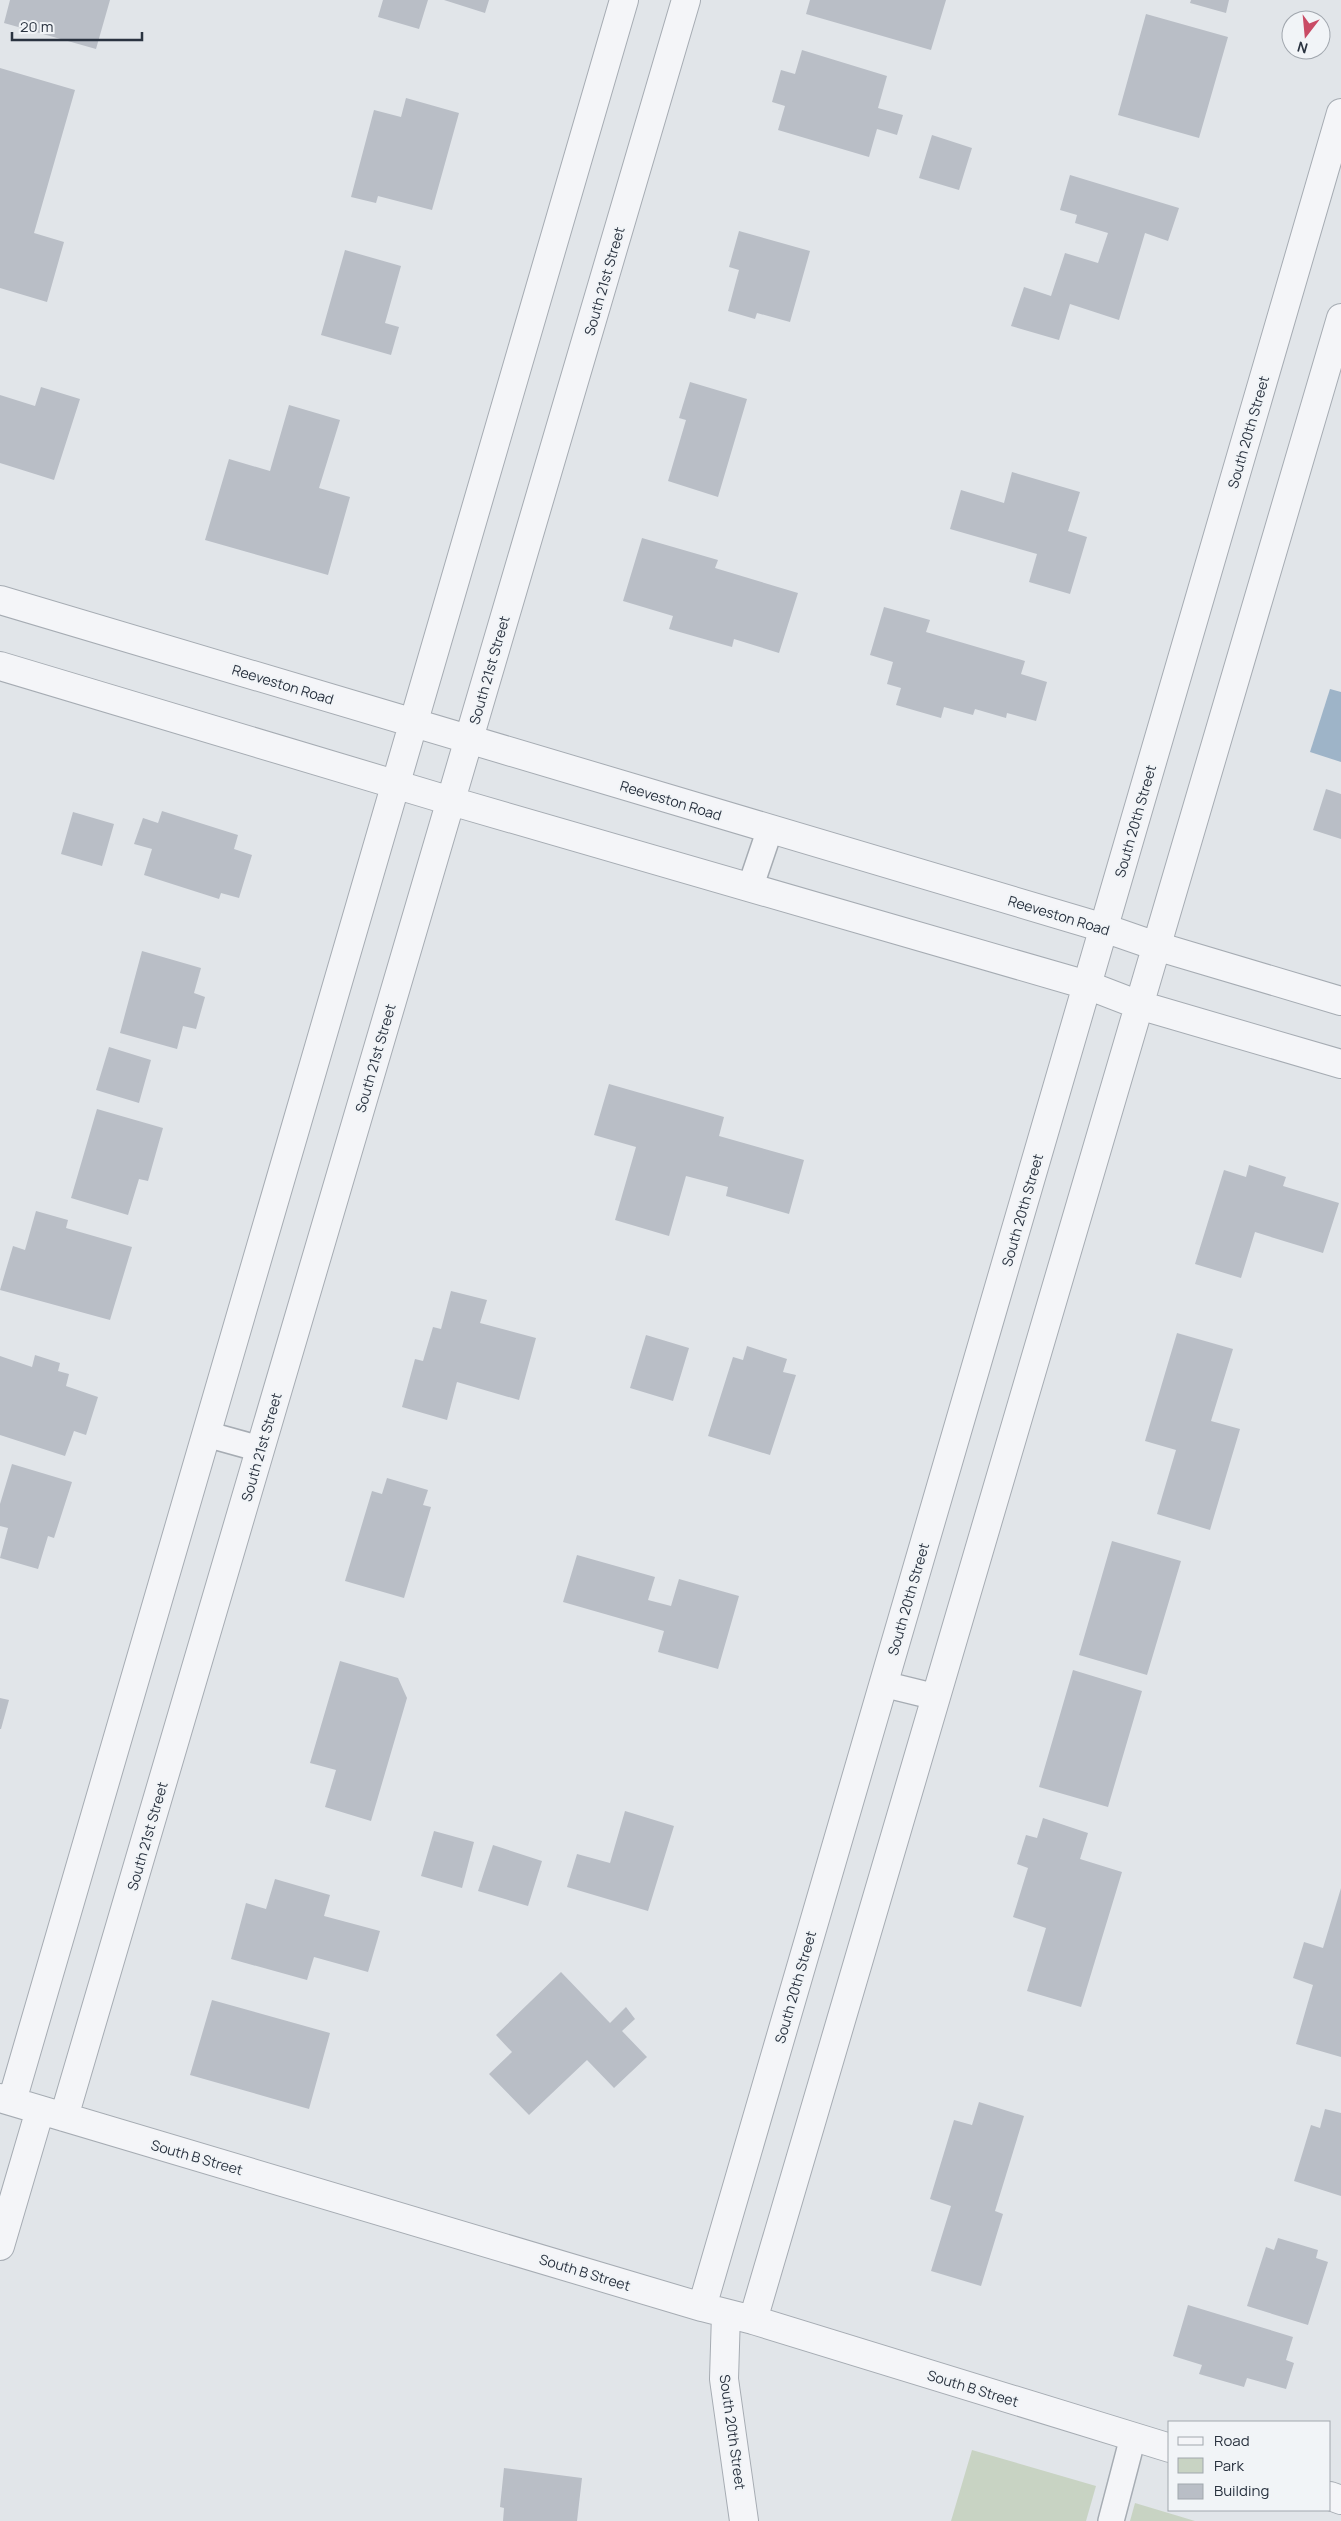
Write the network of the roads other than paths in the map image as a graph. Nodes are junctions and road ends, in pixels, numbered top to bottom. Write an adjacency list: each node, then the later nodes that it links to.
1 (624, 0): 8 (street)
2 (684, 0): 9 (street, South 21st Street)
3 (1341, 113): 4 (street, South 20th Street)
4 (1335, 157): 14 (street, South 20th Street)
5 (1341, 318): 15 (street)
6 (0, 600): 8 (street, Reeveston Road)
7 (0, 666): 10 (street)
8 (413, 724): 9 (street, Reeveston Road); 10 (street)
9 (469, 740): 11 (street, South 21st Street); 12 (street, Reeveston Road)
10 (395, 784): 11 (street); 20 (street)
11 (450, 801): 13 (street); 21 (street, South 21st Street)
12 (770, 829): 13 (lane); 14 (street, Reeveston Road)
13 (750, 888): 16 (street)
14 (1104, 928): 15 (street, Reeveston Road); 16 (street, South 20th Street)
15 (1156, 946): 17 (street, Reeveston Road); 18 (street)
16 (1087, 985): 18 (street); 22 (street, South 20th Street)
17 (1341, 1001)
18 (1140, 1005): 19 (street); 23 (street)
19 (1341, 1064)
20 (206, 1434): 21 (lane); 24 (street)
21 (260, 1449): 25 (street, South 21st Street)
22 (883, 1684): 23 (lane); 27 (street, South 20th Street)
23 (936, 1696): 28 (street)
24 (6, 2100): 25 (street, South B Street)
25 (52, 2114): 26 (street, South 21st Street); 27 (street, South B Street)
26 (0, 2246)
27 (714, 2310): 28 (street, South B Street); 31 (street, South 20th Street)
28 (753, 2320): 29 (street, South B Street)
29 (1133, 2437): 30 (street, South B Street); 32 (lane)
30 (1168, 2447)
31 (744, 2521)
32 (1111, 2521)

